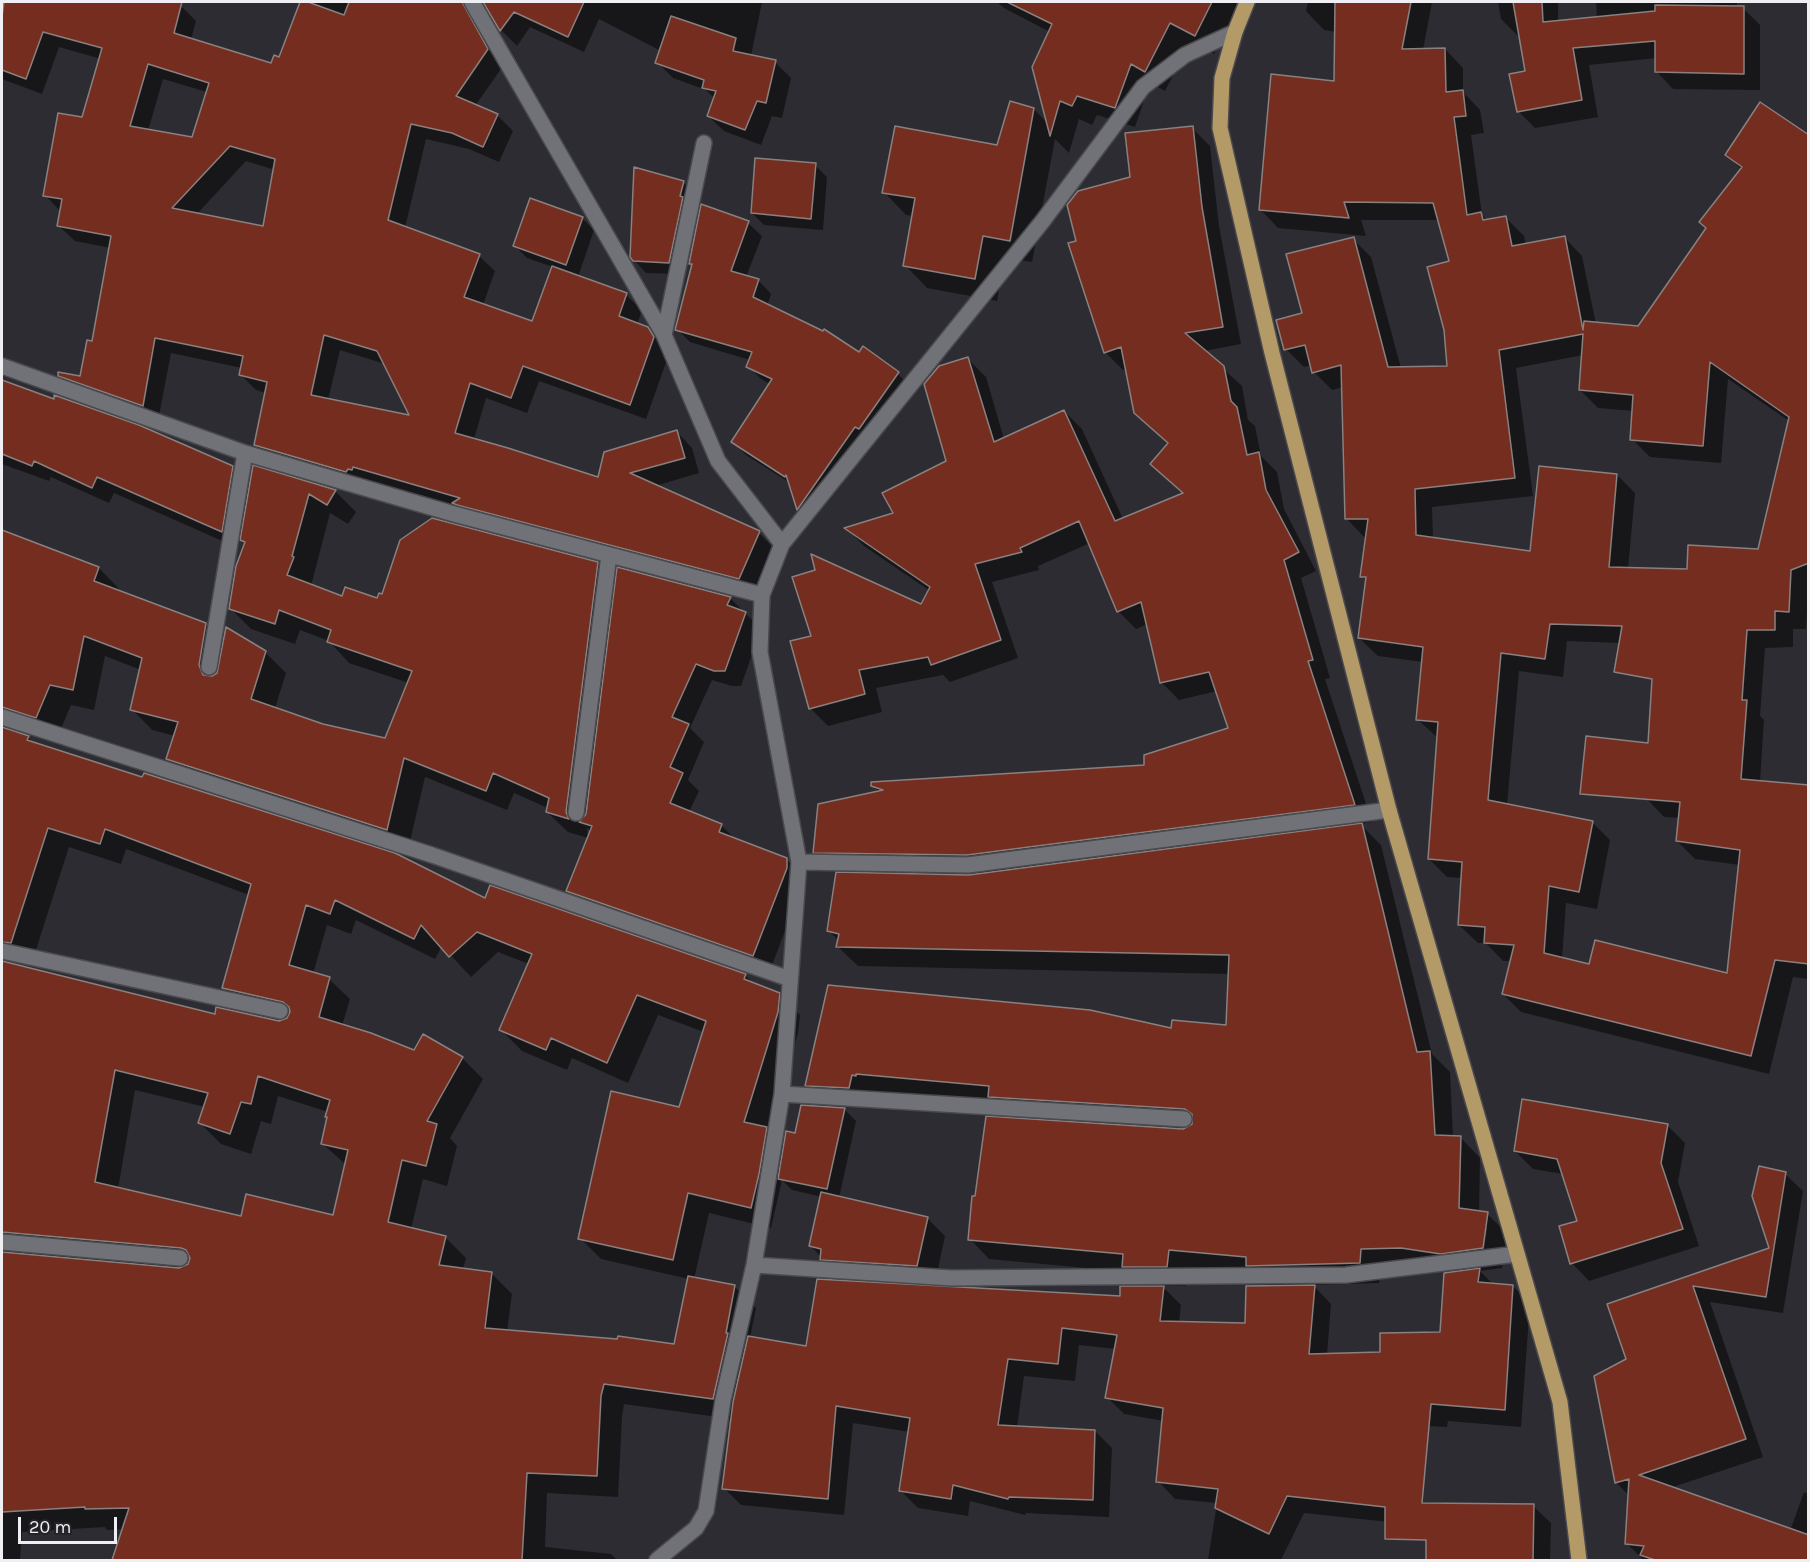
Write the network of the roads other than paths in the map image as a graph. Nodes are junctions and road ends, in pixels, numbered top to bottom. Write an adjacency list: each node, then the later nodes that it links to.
1 (472, 2): 5 (street)
2 (1247, 2): 3 (main road)
3 (1235, 32): 8 (street); 13 (main road)
4 (704, 143): 5 (street)
5 (664, 335): 8 (street)
6 (2, 366): 7 (street)
7 (245, 453): 9 (street); 11 (street)
8 (782, 544): 10 (street)
9 (609, 555): 10 (street); 14 (street)
10 (762, 595): 15 (street)
11 (209, 667)
12 (2, 717): 17 (street)
13 (1389, 810): 15 (street); 22 (main road)
14 (576, 813)
15 (799, 862): 17 (street)
16 (2, 951): 18 (street)
17 (790, 979): 19 (street)
18 (280, 1011)
19 (782, 1094): 20 (street); 24 (street)
20 (1184, 1119)
21 (2, 1242): 23 (street)
22 (1517, 1254): 24 (street); 26 (main road)
23 (180, 1258)
24 (754, 1265): 25 (street)
25 (657, 1560)
26 (1579, 1560)

